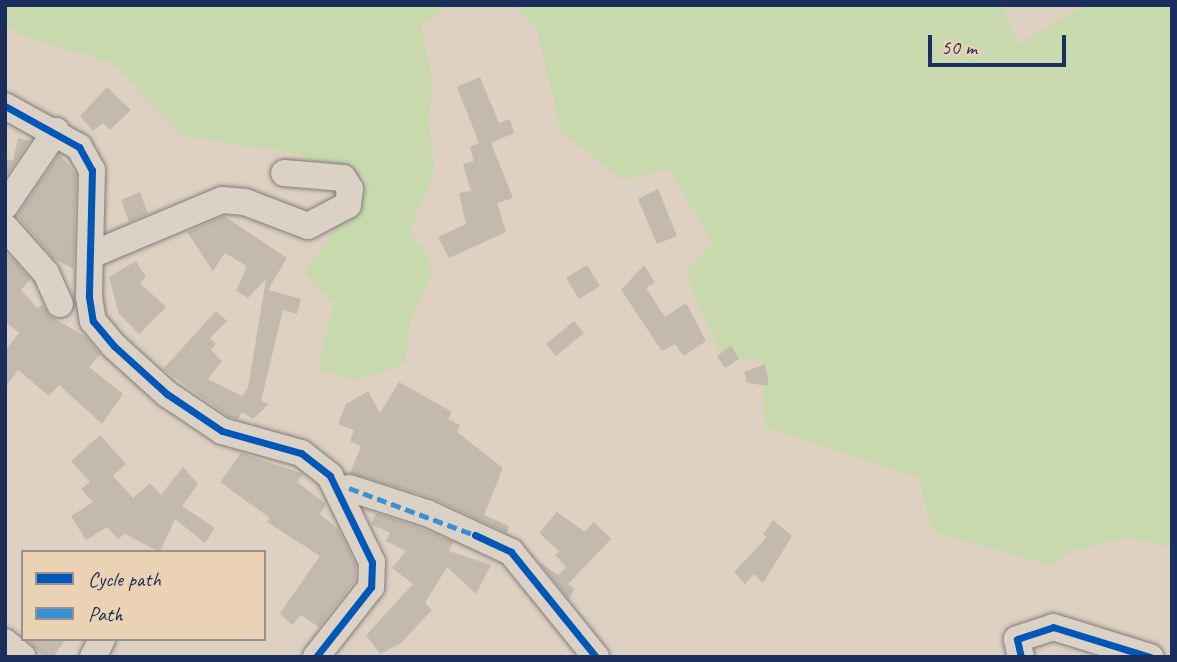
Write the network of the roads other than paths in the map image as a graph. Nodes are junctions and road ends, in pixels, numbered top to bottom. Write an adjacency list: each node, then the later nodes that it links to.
1 (5, 106): 2 (street)
2 (56, 131): 4 (street); 6 (street)
3 (284, 173): 6 (street)
4 (5, 206)
5 (5, 227): 7 (street)
6 (91, 255): 13 (street)
7 (60, 304)
8 (349, 488): 14 (street)
9 (101, 641): 12 (street)
10 (5, 642): 11 (street)
11 (23, 657)
12 (93, 657)
13 (316, 657)
14 (596, 657)
15 (1021, 657): 16 (street)
16 (1150, 657)

